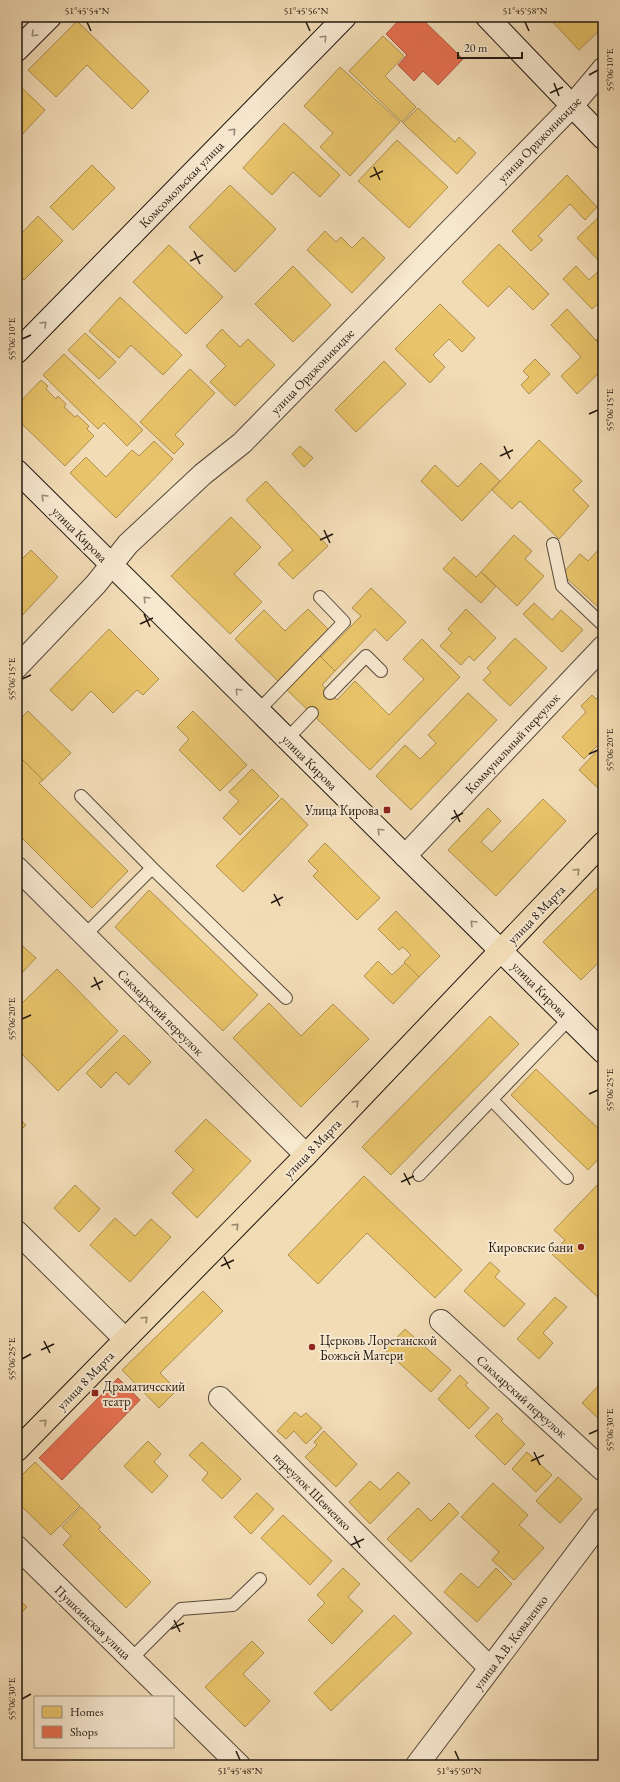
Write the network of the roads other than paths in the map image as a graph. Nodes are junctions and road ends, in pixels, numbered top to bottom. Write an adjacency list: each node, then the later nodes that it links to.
1 (50, 17): 4 (street, one-way to 4)
2 (345, 17): 8 (street, Комсомольская улица, one-way to 2)
3 (487, 17): 6 (street)
4 (17, 50)
5 (603, 69): 6 (street, улица Орджоникидзе)
6 (572, 106): 7 (street); 11 (street, улица Орджоникидзе)
7 (603, 138)
8 (17, 352)
9 (17, 471): 11 (street, улица Кирова, one-way to 9)
10 (553, 544): 13 (lane)
11 (111, 565): 15 (street, улица Орджоникидзе); 18 (street, улица Кирова, one-way to 11)
12 (320, 597): 18 (lane)
13 (603, 625)
14 (603, 647): 23 (street, Коммунальный переулок)
15 (17, 667)
16 (381, 671): 17 (lane)
17 (330, 693)
18 (258, 711): 20 (street, улица Кирова)
19 (312, 713): 20 (lane)
20 (288, 739): 23 (street, улица Кирова, one-way to 20)
21 (81, 796): 25 (lane)
22 (603, 843): 27 (main road, улица 8 Марта, one-way to 22)
23 (405, 856): 27 (street, улица Кирова, one-way to 23)
24 (17, 868): 26 (street, Сакмарский переулок)
25 (152, 868): 26 (lane); 28 (lane)
26 (84, 936): 32 (street, Сакмарский переулок)
27 (501, 950): 29 (street, улица Кирова); 32 (main road, улица 8 Марта, one-way to 27)
28 (286, 998)
29 (569, 1019): 30 (street, улица Кирова); 31 (lane)
30 (603, 1052)
31 (492, 1100): 33 (lane); 34 (lane)
32 (306, 1155): 37 (main road, улица 8 Марта, one-way to 32)
33 (419, 1175)
34 (567, 1178)
35 (17, 1232): 37 (street)
36 (441, 1321): 40 (street, Сакмарский переулок)
37 (125, 1339): 39 (main road, улица 8 Марта, one-way to 37)
38 (220, 1398): 45 (street, переулок Шевченко)
39 (17, 1450)
40 (603, 1470)
41 (603, 1519): 45 (street, улица А.В. Коваленко)
42 (17, 1547): 44 (street, Пушкинская улица)
43 (260, 1579): 44 (lane)
44 (131, 1660): 46 (street, Пушкинская улица)
45 (490, 1668): 49 (street, улица А.В. Коваленко)
46 (169, 1696)
47 (174, 1701): 48 (street)
48 (239, 1765)
49 (417, 1765)

